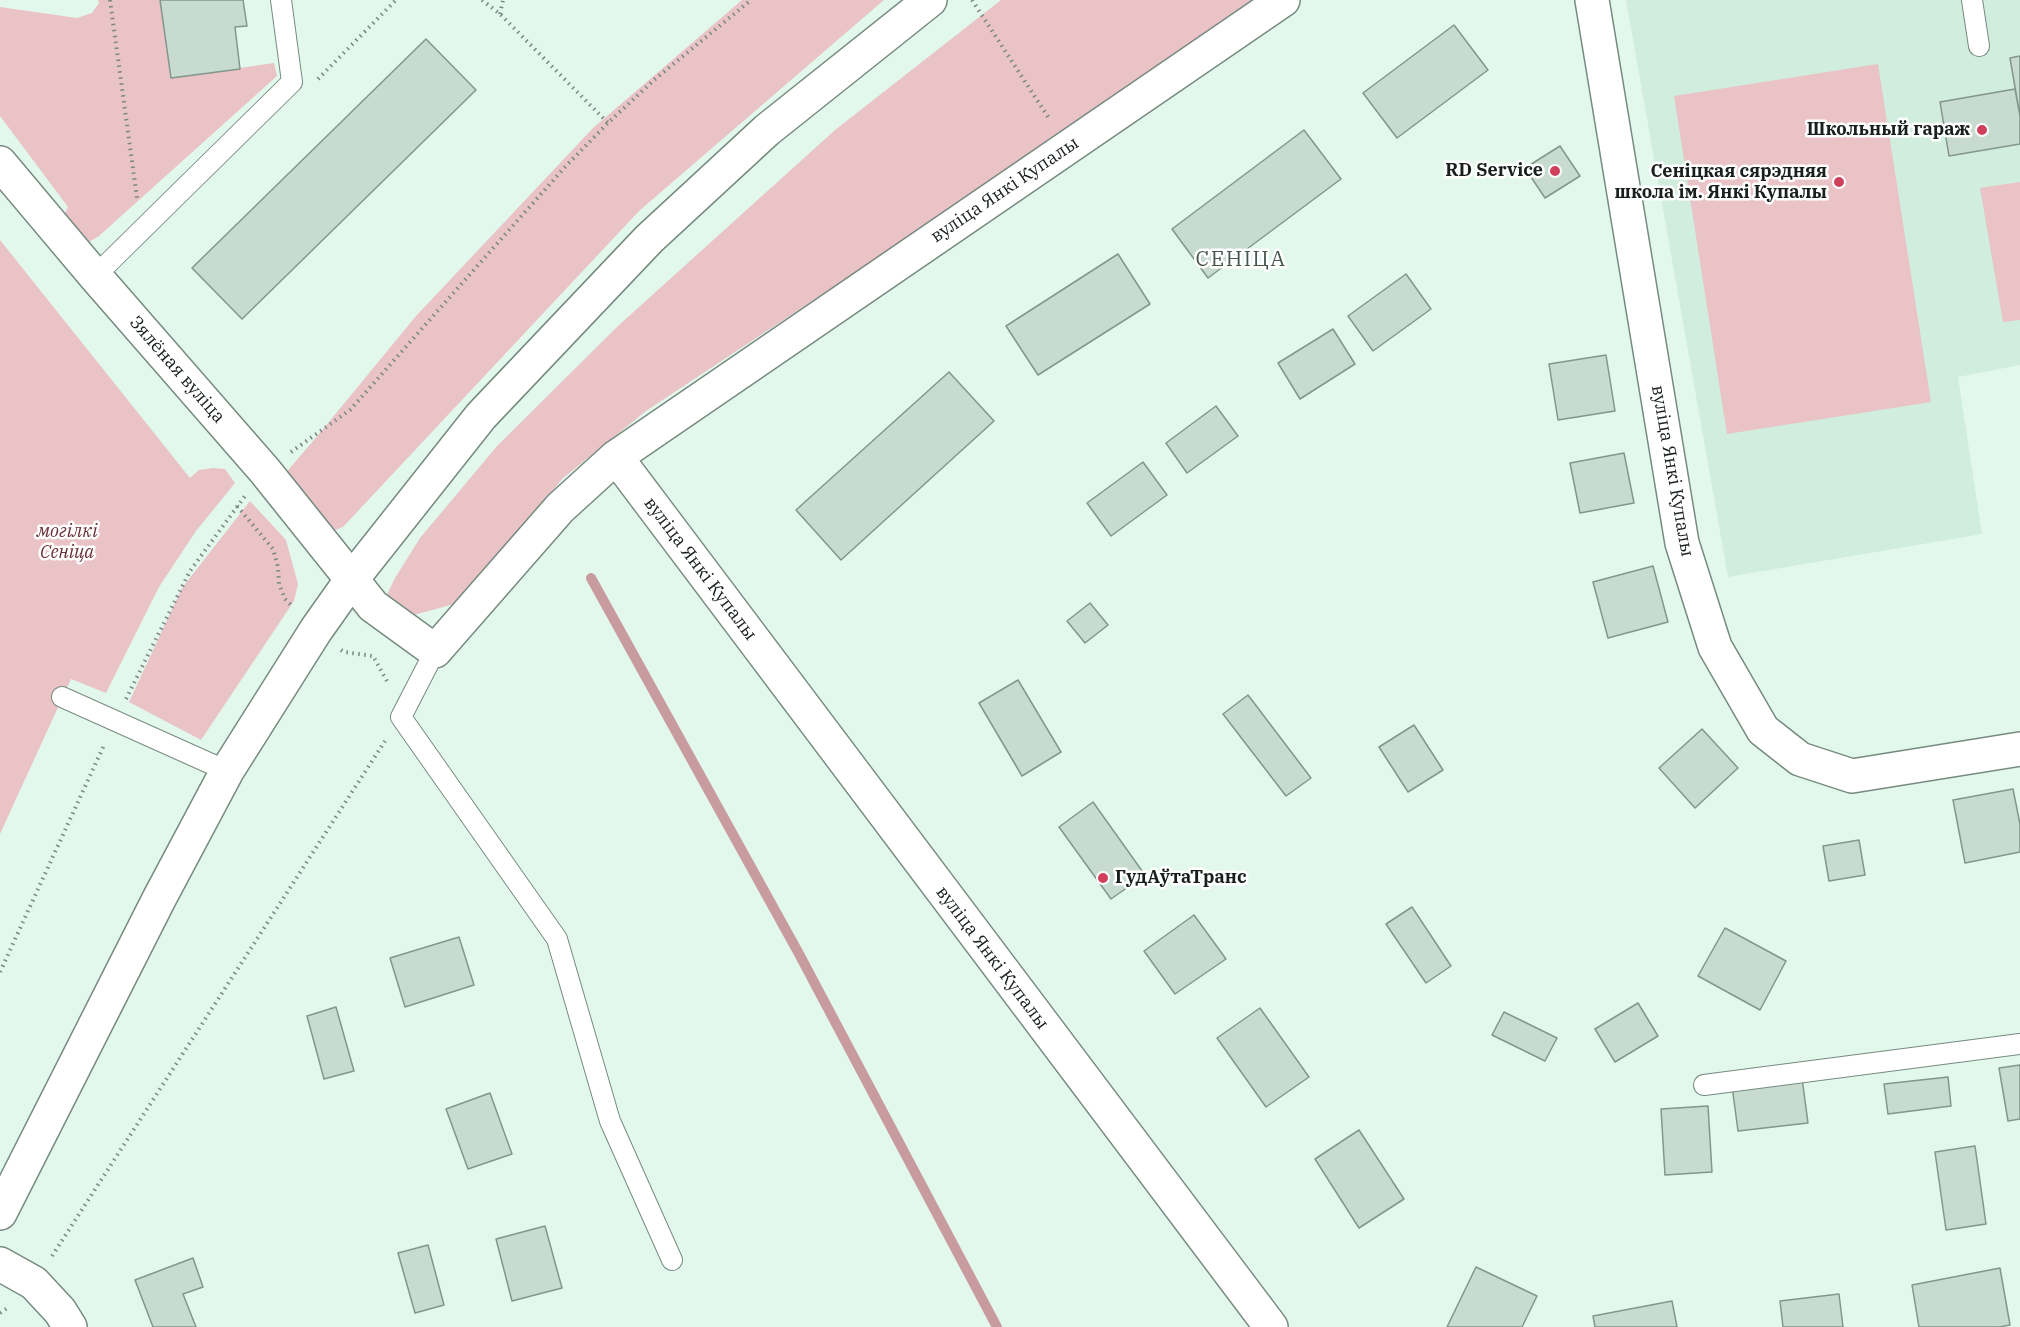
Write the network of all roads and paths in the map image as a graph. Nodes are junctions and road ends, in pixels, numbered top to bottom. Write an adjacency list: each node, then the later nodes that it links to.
1 (110, 0): 16 (path)
2 (281, 0): 16 (lane)
3 (482, 0): 11 (path)
4 (503, 0): 11 (path)
5 (751, 0): 13 (path)
6 (930, 0): 20 (street)
7 (972, 0): 14 (path)
8 (1283, 0): 14 (street, вуліца Янкі Купалы)
9 (1592, 0): 25 (street, вуліца Янкі Купалы)
10 (1972, 0): 12 (lane)
11 (500, 14): 13 (path)
12 (1978, 46)
13 (608, 123): 19 (path)
14 (1067, 148): 18 (street, вуліца Янкі Купалы)
15 (0, 163): 17 (street, Зялёная вуліца)
16 (141, 231): 17 (lane)
17 (95, 276): 19 (street, Зялёная вуліца)
18 (616, 457): 21 (street); 35 (street, вуліца Янкі Купалы)
19 (265, 471): 20 (street, Зялёная вуліца); 24 (path)
20 (351, 579): 21 (street, Зялёная вуліца); 26 (street)
21 (435, 651): 23 (lane)
22 (62, 697): 24 (lane)
23 (401, 717): 31 (lane); 33 (path)
24 (115, 722): 26 (lane); 27 (path)
25 (2020, 749)
26 (227, 771): 30 (street)
27 (0, 972)
28 (2020, 1044): 29 (lane)
29 (1704, 1085)
30 (0, 1213)
31 (672, 1260)
32 (0, 1264): 33 (street)
33 (34, 1283): 34 (street)
34 (70, 1327)
35 (1271, 1327)

